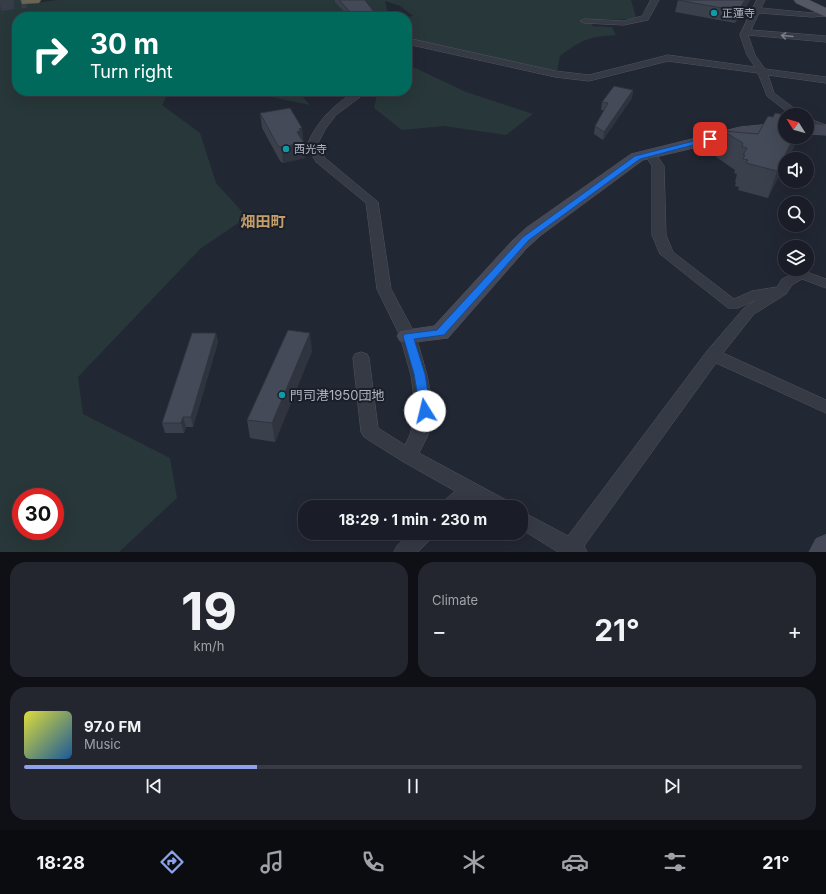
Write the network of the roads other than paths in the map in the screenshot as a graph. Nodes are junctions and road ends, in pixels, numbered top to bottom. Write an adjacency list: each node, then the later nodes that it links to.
1 (655, 0): 8 (street)
2 (761, 0): 6 (street)
3 (800, 0): 7 (main road)
4 (813, 0): 5 (main road)
5 (826, 7)
6 (756, 10): 7 (street); 9 (street)
7 (826, 14)
8 (584, 21)
9 (745, 32): 10 (street, one-way to 9); 12 (street)
10 (826, 39)
11 (412, 42): 12 (street)
12 (763, 72): 13 (street); 15 (street)
13 (826, 80)
14 (354, 96): 23 (street)
15 (789, 108)
16 (814, 124): 19 (street)
17 (778, 129): 20 (street)
18 (814, 129): 19 (street)
19 (826, 130)
20 (650, 153): 22 (street); 23 (street)
21 (826, 284): 22 (street)
22 (781, 290): 24 (street)
23 (408, 336): 27 (street)
24 (713, 354): 26 (street); 34 (street)
25 (361, 358): 27 (street)
26 (826, 407)
27 (408, 456): 28 (street)
28 (470, 489): 29 (street); 30 (street)
29 (458, 500)
30 (489, 500)
31 (528, 523): 34 (street)
32 (417, 540): 35 (street)
33 (826, 548): 36 (street)
34 (572, 551)
35 (404, 552)
36 (824, 552)

